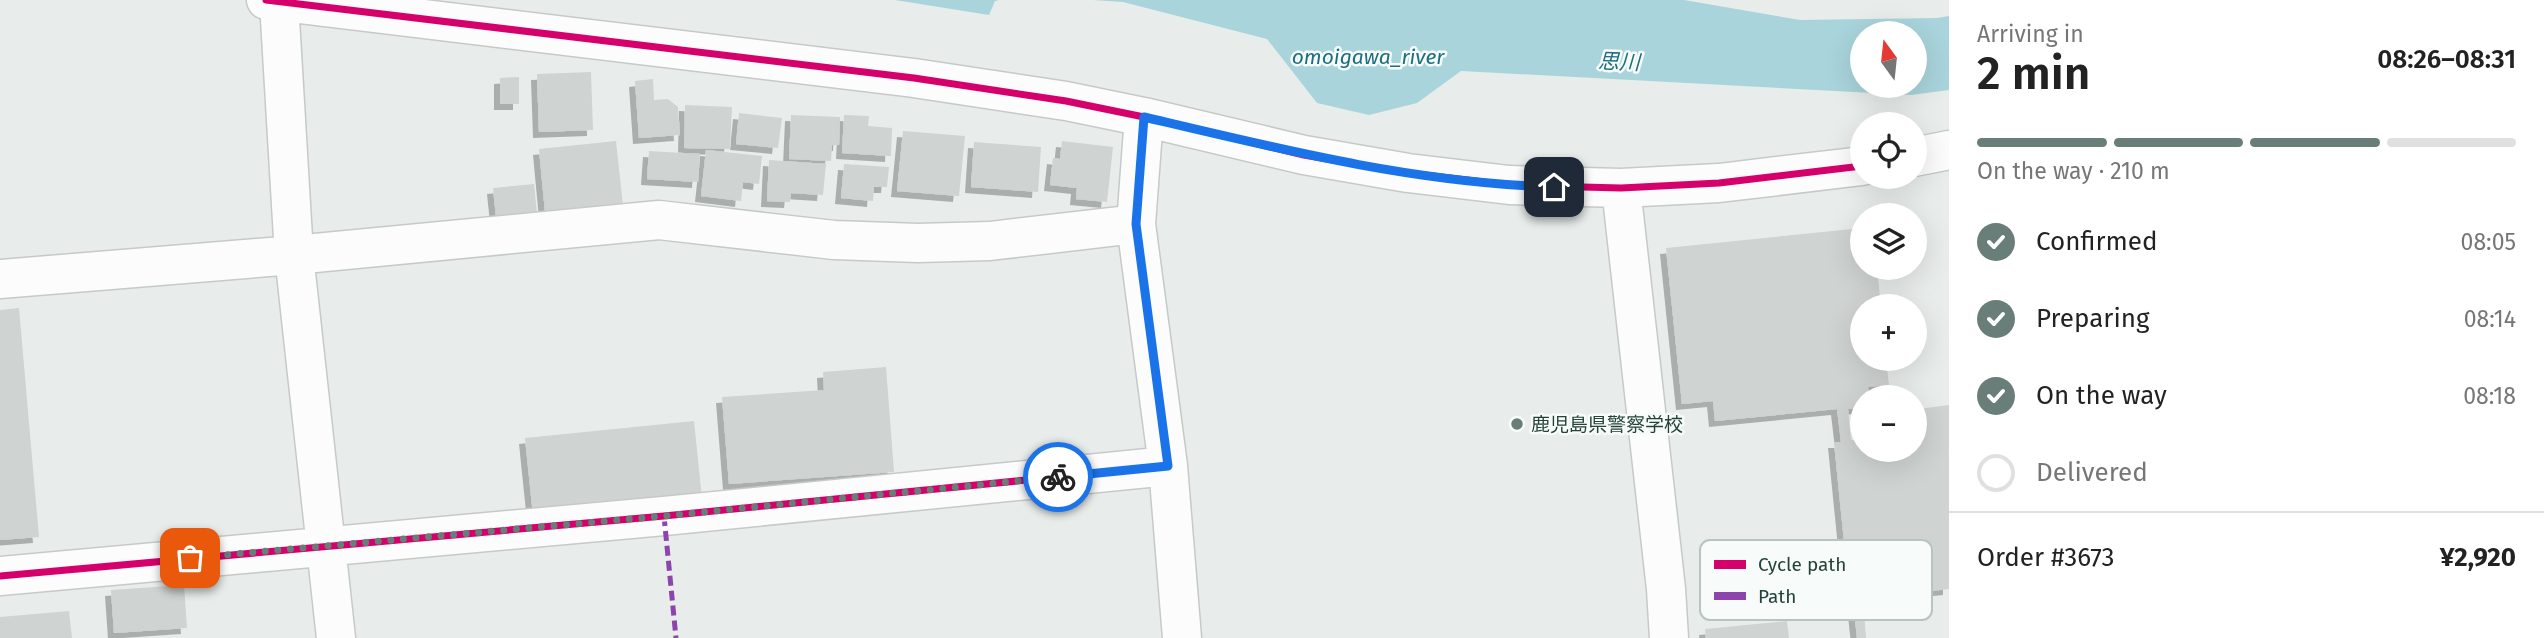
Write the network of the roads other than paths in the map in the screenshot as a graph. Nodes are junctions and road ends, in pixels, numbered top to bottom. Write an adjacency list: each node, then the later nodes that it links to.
1 (272, 1): 2 (street); 8 (street)
2 (1144, 117): 6 (street); 7 (street)
3 (1949, 150): 4 (street)
4 (1927, 154)
5 (1850, 167): 6 (street)
6 (1621, 188): 15 (street)
7 (1136, 224): 8 (street); 10 (street)
8 (294, 255): 9 (street); 11 (street)
9 (0, 279)
10 (1168, 466): 11 (street); 14 (street)
11 (326, 546): 12 (street); 13 (street)
12 (0, 576)
13 (336, 638)
14 (1182, 638)
15 (1669, 638)

